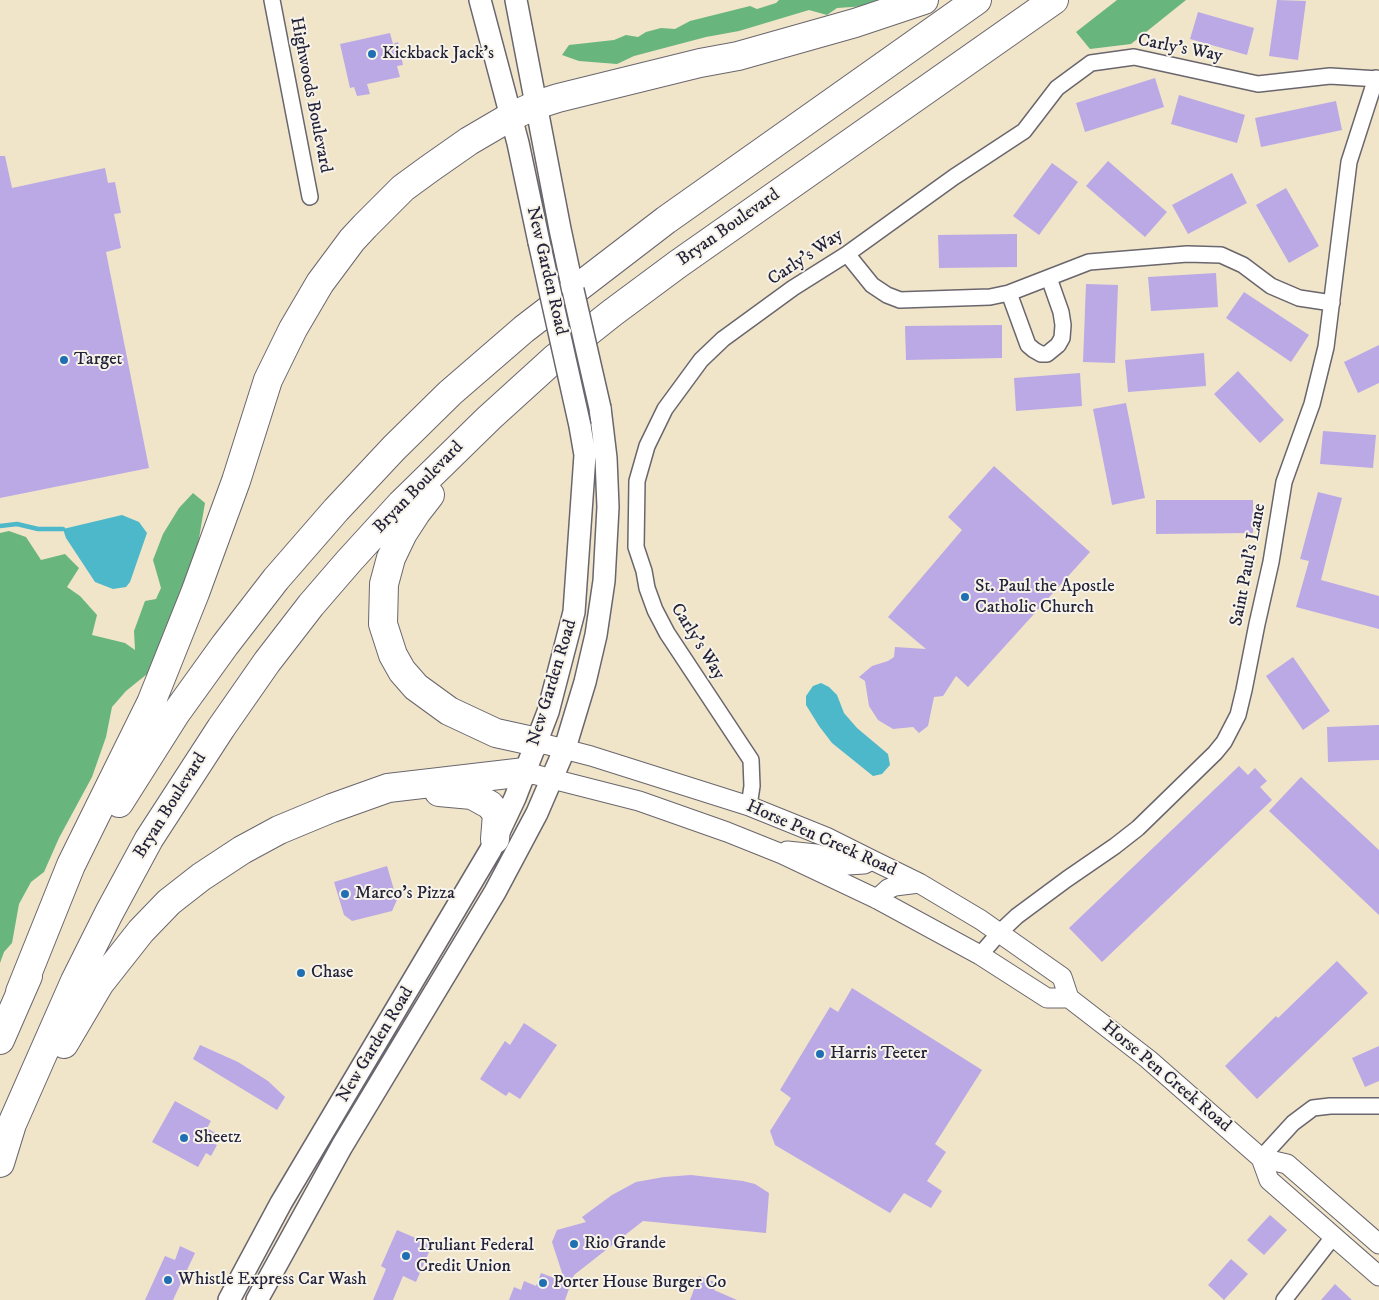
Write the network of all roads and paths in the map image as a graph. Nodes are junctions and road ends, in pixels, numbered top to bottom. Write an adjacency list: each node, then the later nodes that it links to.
1 (272, 0): 10 (street, Highwoods Boulevard)
2 (480, 0): 9 (main road, New Garden Road)
3 (516, 0): 8 (main road, New Garden Road)
4 (924, 0): 8 (highway)
5 (977, 0): 29 (highway)
6 (1054, 0): 15 (highway, Bryan Boulevard)
7 (1378, 78): 11 (street, Carly's Way); 14 (street, Saint Paul's Lane)
8 (536, 105): 9 (highway); 17 (main road, New Garden Road, bridge)
9 (510, 117): 16 (main road, New Garden Road, bridge); 29 (highway)
10 (310, 197)
11 (847, 254): 13 (street); 21 (street, Carly's Way)
12 (1049, 278): 13 (street); 13 (street); 14 (street)
13 (1010, 293)
14 (1332, 302): 27 (street, Saint Paul's Lane)
15 (554, 360): 16 (highway); 34 (highway, Bryan Boulevard)
16 (536, 742): 17 (street, Horse Pen Creek Road); 18 (main road, New Garden Road)
17 (565, 748): 19 (main road, New Garden Road); 21 (street, Horse Pen Creek Road)
18 (525, 772): 19 (street, Horse Pen Creek Road); 20 (highway); 22 (main road, New Garden Road)
19 (553, 778): 23 (street, Horse Pen Creek Road); 40 (main road, New Garden Road)
20 (406, 786): 22 (highway); 35 (highway)
21 (749, 806): 24 (street, Horse Pen Creek Road)
22 (495, 839): 39 (main road, New Garden Road)
23 (769, 849): 24 (street); 26 (street, Horse Pen Creek Road)
24 (872, 860): 25 (street, Horse Pen Creek Road)
25 (919, 883): 26 (street); 27 (street, Horse Pen Creek Road)
26 (877, 899): 28 (street, Horse Pen Creek Road)
27 (1000, 932): 28 (street, Saint Paul's Lane); 30 (street, Horse Pen Creek Road)
28 (980, 955): 30 (street, Horse Pen Creek Road)
29 (20, 992): 31 (highway)
30 (1069, 998): 33 (street, Horse Pen Creek Road)
31 (0, 1040)
32 (1379, 1106): 33 (street)
33 (1261, 1158): 36 (street, Horse Pen Creek Road); 37 (street, Horse Pen Creek Road)
34 (0, 1163)
35 (0, 1184)
36 (1333, 1238): 38 (street, Horse Pen Creek Road); 41 (street)
37 (1379, 1244)
38 (1379, 1276)
39 (229, 1300)
40 (257, 1300)
41 (1284, 1300)

